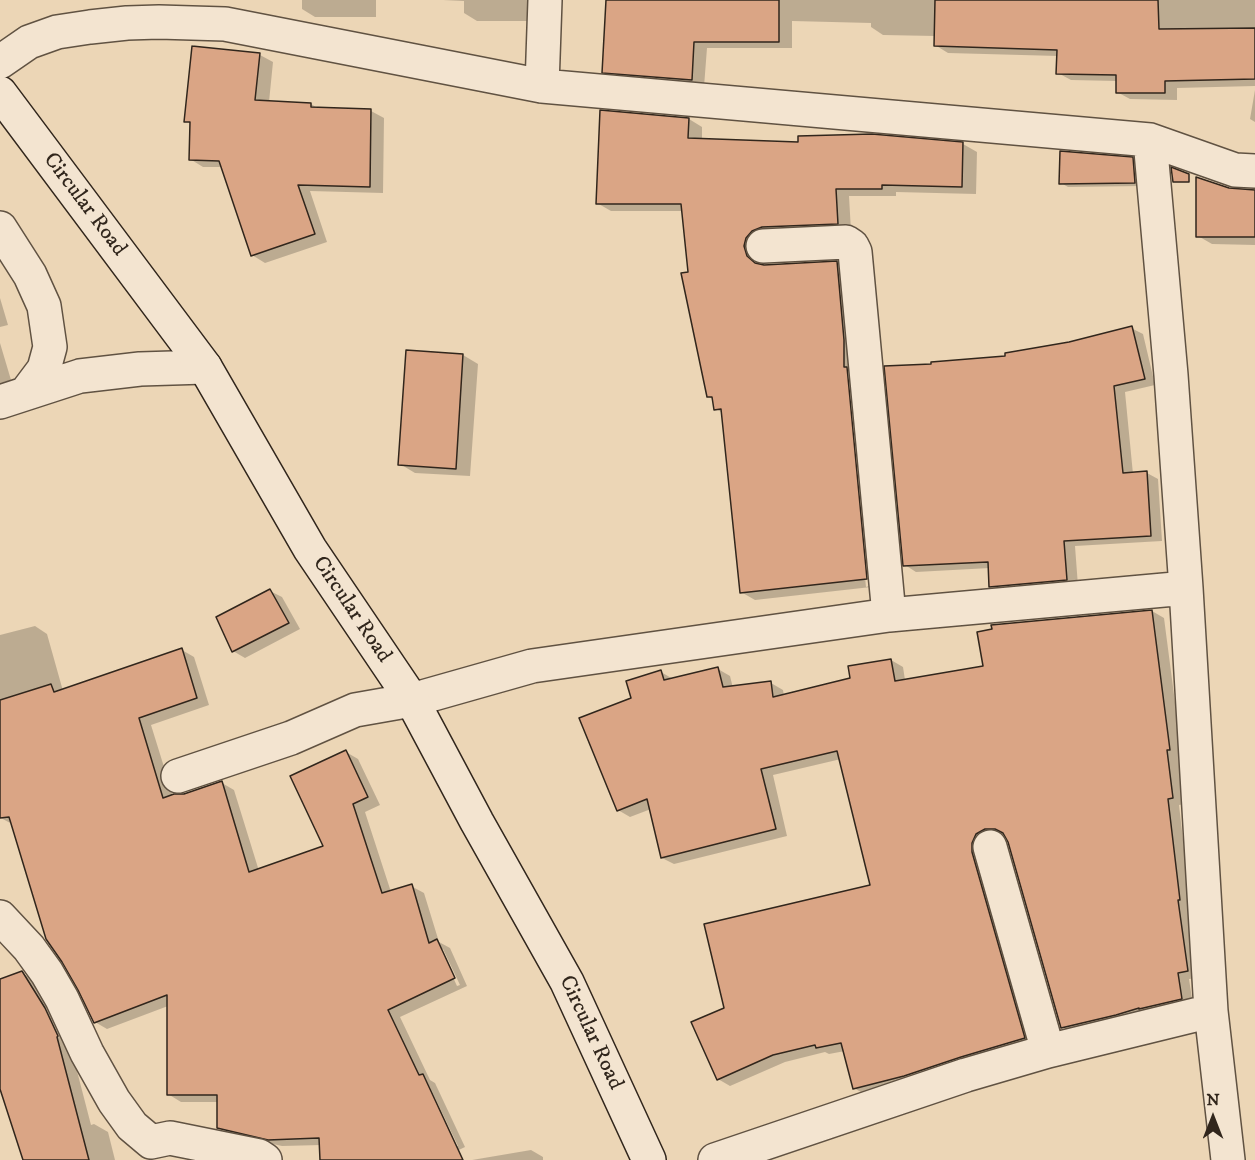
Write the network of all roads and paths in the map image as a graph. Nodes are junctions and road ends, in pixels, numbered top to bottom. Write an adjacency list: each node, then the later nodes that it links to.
1 (545, 0): 3 (street)
2 (0, 62): 3 (street)
3 (542, 86): 5 (street)
4 (0, 93): 9 (street, Circular Road)
5 (1150, 140): 6 (street); 11 (street)
6 (1255, 171)
7 (0, 228): 10 (street)
8 (763, 246): 12 (street)
9 (205, 367): 10 (street); 13 (street, Circular Road)
10 (13, 397)
11 (1186, 588): 12 (street); 17 (street)
12 (889, 615): 13 (street)
13 (412, 700): 14 (street); 21 (street, Circular Road)
14 (178, 776)
15 (990, 847): 18 (street)
16 (0, 917): 19 (street)
17 (1211, 1011): 18 (street); 23 (street)
18 (1048, 1051): 22 (street)
19 (167, 1149): 20 (street)
20 (262, 1158)
21 (649, 1160)
22 (714, 1160)
23 (1228, 1160)

